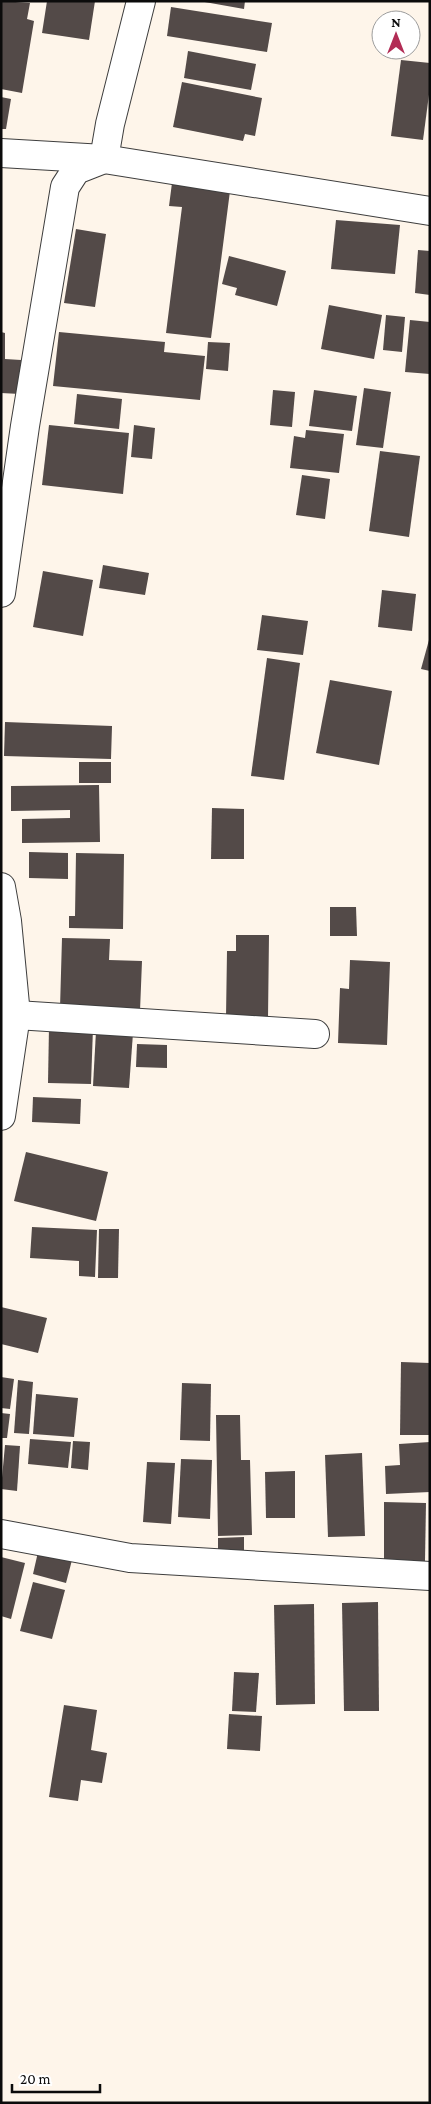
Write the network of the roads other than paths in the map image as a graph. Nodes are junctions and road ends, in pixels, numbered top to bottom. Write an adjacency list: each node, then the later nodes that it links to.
1 (141, 1): 3 (street)
2 (1, 153): 3 (street)
3 (104, 159): 4 (street); 5 (street)
4 (430, 211)
5 (1, 593)
6 (1, 887): 7 (street)
7 (16, 1015): 8 (street); 9 (street)
8 (316, 1034)
9 (1, 1116)
10 (1, 1534): 11 (street)
11 (430, 1576)

